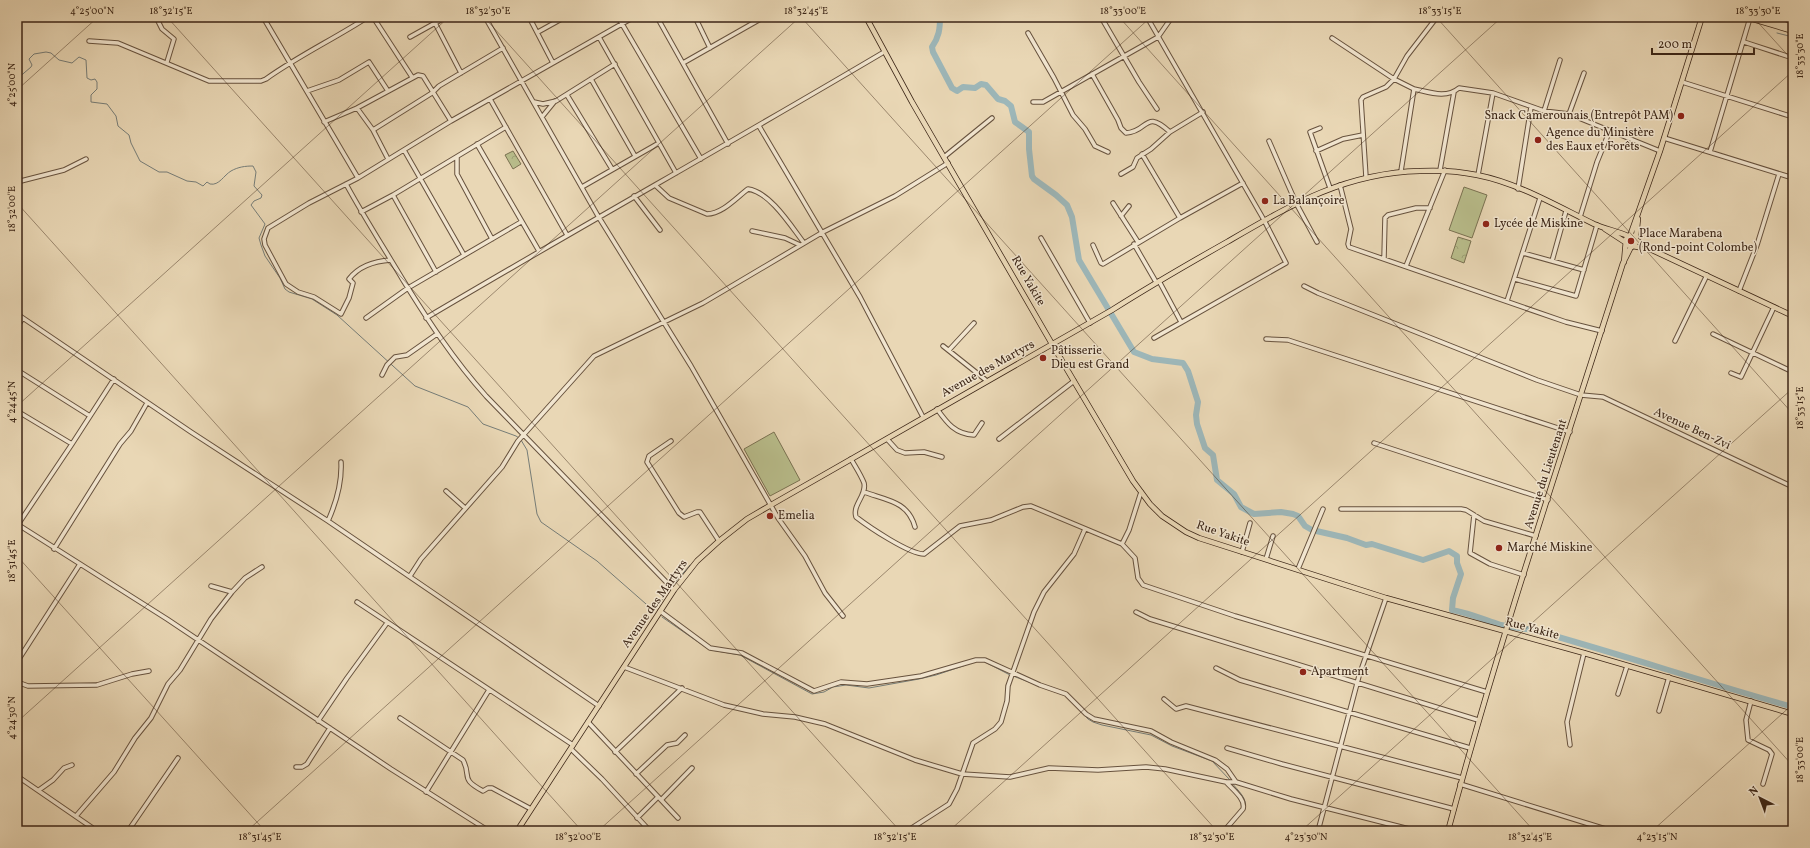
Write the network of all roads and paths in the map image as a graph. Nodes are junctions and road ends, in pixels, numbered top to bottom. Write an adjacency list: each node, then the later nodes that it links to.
1 (156, 17): 46 (street)
2 (263, 17): 47 (street)
3 (368, 17): 47 (street)
4 (373, 17): 54 (street)
5 (446, 17): 28 (street)
6 (485, 17): 40 (street)
7 (529, 17): 32 (street)
8 (565, 17): 32 (street)
9 (618, 17): 29 (street)
10 (634, 17): 29 (street)
11 (657, 17): 49 (street)
12 (696, 17): 41 (street)
13 (764, 17): 41 (street)
14 (866, 17): 42 (main road, Rue Yakite)
15 (1101, 17): 43 (street)
16 (1147, 17): 36 (street)
17 (1172, 17): 36 (street)
18 (1300, 17): 26 (street)
19 (1437, 17): 56 (street)
20 (1467, 17): 21 (street)
21 (1476, 17)
22 (1542, 17): 23 (street)
23 (1545, 17)
24 (1702, 17): 58 (main road)
25 (1762, 17): 30 (main road)
26 (1305, 18)
27 (1748, 18): 31 (main road); 39 (street)
28 (434, 23): 34 (street); 51 (street)
29 (622, 24): 35 (street); 106 (street)
30 (1793, 27)
31 (1793, 31)
32 (538, 32): 48 (street)
33 (1028, 34): 62 (street)
34 (410, 37)
35 (599, 37): 48 (street); 50 (street)
36 (1158, 37): 43 (street); 76 (street)
37 (1332, 38): 56 (street)
38 (89, 41): 46 (street)
39 (1744, 42): 44 (street); 67 (street)
40 (503, 48): 51 (street); 57 (street)
41 (710, 48): 49 (street)
42 (884, 52): 83 (street); 103 (main road, Rue Yakite)
43 (1124, 56): 53 (street); 74 (street)
44 (1793, 58)
45 (1560, 60): 75 (street)
46 (167, 62): 47 (street)
47 (290, 62): 60 (street)
48 (553, 63): 57 (street)
49 (683, 63): 94 (street)
50 (615, 64): 55 (street); 92 (street)
51 (461, 73): 64 (street)
52 (1584, 73): 77 (street)
53 (1092, 74): 62 (street); 88 (street)
54 (412, 77): 61 (street); 64 (street)
55 (591, 79): 66 (street); 101 (street)
56 (1394, 79): 59 (street); 89 (street)
57 (522, 80): 68 (street); 70 (street)
58 (1682, 82): 67 (street); 90 (main road)
59 (1414, 89): 63 (street); 110 (street)
60 (307, 91): 61 (street); 82 (street)
61 (388, 91): 73 (street)
62 (1061, 92): 71 (street); 98 (street)
63 (1454, 92): 65 (street); 109 (street)
64 (432, 93): 81 (street); 86 (street)
65 (1492, 93): 72 (street); 114 (street)
66 (567, 95): 69 (street); 108 (street)
67 (1727, 97): 79 (street); 99 (street)
68 (490, 99): 81 (street); 84 (street)
69 (556, 100): 70 (street); 78 (street)
70 (534, 102): 78 (street)
71 (1033, 102)
72 (1531, 107): 75 (street); 126 (street)
73 (357, 108): 82 (street); 86 (street)
74 (1157, 109)
75 (1544, 111): 77 (street)
76 (1203, 112): 88 (street); 121 (street)
77 (1569, 114): 87 (street)
78 (542, 117): 124 (street)
79 (1793, 117)
80 (992, 118): 103 (street)
81 (451, 121): 95 (street)
82 (324, 122): 116 (street)
83 (759, 126): 94 (street); 147 (street)
84 (506, 127): 93 (street); 148 (street)
85 (1320, 128): 96 (street)
86 (373, 130): 105 (street)
87 (1610, 130): 97 (street); 138 (street)
88 (1170, 132): 100 (street)
89 (1363, 135): 96 (street); 115 (street)
90 (1664, 138): 97 (main road); 99 (street)
91 (1269, 141): 131 (street)
92 (659, 143): 101 (street); 111 (street)
93 (477, 144): 102 (street); 142 (street)
94 (728, 144): 106 (street)
95 (404, 150): 105 (street); 118 (street)
96 (1316, 150): 125 (street)
97 (1660, 151): 139 (main road)
98 (1108, 152)
99 (1710, 152): 113 (street)
100 (1142, 154): 112 (street); 140 (street)
101 (635, 156): 108 (street)
102 (457, 157): 118 (street); 151 (street)
103 (944, 157): 107 (main road, Rue Yakite)
104 (86, 159): 119 (street)
105 (388, 159): 116 (street)
106 (701, 159): 111 (street)
107 (948, 163): 147 (street); 194 (main road, Rue Yakite)
108 (612, 169): 124 (street)
109 (1442, 170): 110 (main road, Avenue des Martyrs); 114 (main road, Avenue des Martyrs); 133 (street)
110 (1402, 171): 115 (main road, Avenue des Martyrs)
111 (676, 173): 123 (street)
112 (1121, 174)
113 (1779, 174): 117 (street); 175 (street)
114 (1478, 175): 126 (main road, Avenue des Martyrs)
115 (1366, 177): 122 (main road, Avenue des Martyrs)
116 (358, 178): 120 (street)
117 (1793, 178)
118 (420, 179): 127 (street); 162 (street)
119 (17, 182)
120 (346, 184): 135 (street); 164 (street)
121 (1243, 184): 140 (street); 141 (street)
122 (1340, 184): 125 (main road, Avenue des Martyrs); 163 (street)
123 (654, 185): 128 (street); 156 (street)
124 (582, 186): 136 (street)
125 (1330, 188): 131 (main road, Avenue des Martyrs)
126 (1518, 188): 129 (main road, Avenue des Martyrs)
127 (393, 195): 135 (street); 169 (street)
128 (634, 196): 136 (street); 145 (street)
129 (1540, 198): 134 (main road, Avenue des Martyrs); 161 (street)
130 (1113, 203): 137 (street)
131 (1296, 203): 141 (main road, Avenue des Martyrs); 153 (street)
132 (1129, 206): 137 (street)
133 (1430, 208): 163 (street); 167 (street)
134 (1566, 211): 138 (main road, Avenue des Martyrs); 165 (street)
135 (361, 212): 164 (street)
136 (598, 216): 148 (street); 183 (street)
137 (1121, 216): 154 (street)
138 (1580, 217): 143 (main road, Avenue des Martyrs)
139 (1638, 217): 149 (main road); 152 (main road)
140 (1180, 218): 154 (street)
141 (1264, 220): 172 (main road, Avenue des Martyrs); 184 (street)
142 (521, 222): 151 (street); 160 (street)
143 (1597, 225): 144 (main road, Avenue des Martyrs); 168 (street)
144 (1602, 227): 149 (main road, Avenue des Martyrs); 155 (main road, Avenue des Martyrs)
145 (660, 230)
146 (752, 231): 156 (street)
147 (823, 232): 156 (street); 210 (street)
148 (567, 235): 160 (street)
149 (1629, 236): 152 (main road, Avenue des Martyrs); 155 (main road)
150 (1041, 238): 186 (street)
151 (492, 239): 162 (street)
152 (1636, 239): 158 (main road, Avenue du Lieutenant); 159 (main road)
153 (1317, 242)
154 (1136, 243): 157 (street); 172 (street)
155 (1626, 243): 158 (main road, Avenue des Martyrs); 166 (main road, Avenue du Lieutenant)
156 (802, 244): 183 (street)
157 (1093, 245)
158 (1632, 247): 159 (main road); 166 (main road, Avenue du Lieutenant)
159 (1652, 250): 170 (main road)
160 (539, 251): 182 (street)
161 (1523, 253): 165 (street); 171 (street)
162 (464, 255): 169 (street)
163 (1384, 258): 167 (street)
164 (391, 260): 174 (street)
165 (1552, 261): 168 (street)
166 (1624, 262): 188 (main road, Avenue du Lieutenant)
167 (1406, 266): 176 (street)
168 (1584, 270): 171 (street)
169 (436, 272): 174 (street)
170 (1707, 275): 175 (main road); 193 (street)
171 (1515, 278): 176 (street)
172 (1158, 282): 184 (street); 186 (main road, Avenue des Martyrs)
173 (1304, 286): 205 (street, Avenue Ben-Zvi)
174 (408, 288): 181 (street); 182 (street)
175 (1740, 291): 177 (main road)
176 (1507, 301): 188 (street)
177 (1774, 307): 179 (main road); 197 (street)
178 (17, 314): 180 (street)
179 (1793, 316)
180 (23, 318): 187 (street); 202 (street)
181 (366, 318)
182 (426, 318): 189 (street)
183 (664, 322): 213 (street); 227 (street)
184 (1181, 322): 191 (street)
185 (974, 323): 196 (street)
186 (1090, 323): 194 (main road, Avenue des Martyrs)
187 (17, 327)
188 (1602, 331): 205 (main road, Avenue du Lieutenant)
189 (437, 334): 201 (street); 213 (street)
190 (1713, 334): 197 (street)
191 (1154, 338)
192 (1266, 339): 212 (street)
193 (1674, 341)
194 (1052, 344): 203 (main road, Avenue des Martyrs); 204 (main road, Rue Yakite)
195 (943, 346): 196 (street)
196 (949, 350): 203 (street)
197 (1752, 354): 199 (street); 200 (street)
198 (17, 370): 209 (street)
199 (1793, 372)
200 (1731, 373)
201 (382, 375)
202 (114, 379): 206 (street); 209 (street)
203 (987, 381): 207 (main road, Avenue des Martyrs)
204 (1074, 381): 215 (street); 225 (main road, Rue Yakite)
205 (1582, 395): 212 (main road, Avenue du Lieutenant); 222 (street, Avenue Ben-Zvi)
206 (148, 403): 232 (street); 241 (street)
207 (937, 409): 210 (main road, Avenue des Martyrs); 211 (street)
208 (17, 411): 218 (street)
209 (90, 416): 218 (street)
210 (922, 418): 214 (main road, Avenue des Martyrs)
211 (982, 423)
212 (1570, 432): 226 (main road, Avenue du Lieutenant)
213 (523, 436): 228 (street); 250 (street)
214 (887, 439): 219 (street); 220 (main road, Avenue des Martyrs)
215 (999, 439)
216 (671, 441): 239 (street)
217 (1374, 443): 226 (street)
218 (72, 444): 234 (street)
219 (942, 457)
220 (851, 459): 224 (street); 227 (main road, Avenue des Martyrs)
221 (341, 462): 232 (street)
222 (1793, 487)
223 (446, 491): 228 (street)
224 (864, 492): 235 (street); 236 (street)
225 (1141, 492): 240 (street); 242 (main road, Rue Yakite)
226 (1548, 500): 238 (main road, Avenue du Lieutenant)
227 (771, 505): 239 (main road, Avenue des Martyrs); 256 (street)
228 (465, 508): 248 (street)
229 (1323, 509): 246 (street)
230 (1342, 509): 231 (street)
231 (1474, 516): 238 (street); 247 (street)
232 (328, 521): 248 (street)
233 (1250, 523): 242 (street)
234 (17, 525): 241 (street)
235 (915, 527)
236 (1085, 529): 240 (street); 267 (street)
237 (1274, 536): 243 (street)
238 (1536, 536): 247 (main road, Avenue du Lieutenant)
239 (719, 541): 250 (main road, Avenue des Martyrs)
240 (1122, 544): 261 (street)
241 (54, 549): 244 (street)
242 (1242, 552): 243 (main road, Rue Yakite)
243 (1266, 559): 246 (main road, Rue Yakite)
244 (80, 564): 259 (street); 262 (street)
245 (262, 567): 251 (street)
246 (1298, 569): 252 (main road, Rue Yakite)
247 (1524, 575): 258 (main road, Avenue du Lieutenant)
248 (410, 576): 277 (street)
249 (211, 586): 251 (street)
250 (674, 590): 254 (main road, Avenue des Martyrs)
251 (232, 592): 259 (street)
252 (1386, 598): 258 (main road, Rue Yakite); 261 (street)
253 (357, 602): 257 (street)
254 (660, 611): 264 (main road, Avenue des Martyrs); 267 (street)
255 (1136, 612): 270 (street)
256 (843, 616)
257 (387, 623): 272 (street); 283 (street)
258 (1505, 631): 260 (main road, Rue Yakite); 273 (main road, Avenue du Lieutenant)
259 (198, 639): 283 (street); 313 (street)
260 (1584, 653): 263 (main road, Rue Yakite); 287 (street)
261 (1365, 656): 270 (street); 273 (street)
262 (17, 662)
263 (1627, 666): 268 (main road, Rue Yakite); 274 (street)
264 (624, 667): 271 (street); 277 (main road, Avenue des Martyrs)
265 (1216, 668): 279 (street)
266 (149, 671): 269 (street)
267 (1013, 673): 299 (street); 304 (street)
268 (1669, 677): 276 (main road, Rue Yakite); 278 (street)
269 (17, 682)
270 (1358, 684): 279 (street); 282 (street)
271 (682, 688): 293 (street); 299 (street)
272 (489, 690): 288 (street); 292 (street)
273 (1487, 692): 282 (main road, Avenue du Lieutenant)
274 (1618, 694)
275 (1164, 699): 290 (street)
276 (1751, 701): 280 (main road, Rue Yakite); 306 (street)
277 (599, 706): 284 (main road, Avenue des Martyrs)
278 (1659, 711)
279 (1350, 713): 290 (street); 291 (street)
280 (1793, 714)
281 (400, 718): 292 (street)
282 (1478, 720): 291 (main road, Avenue du Lieutenant)
283 (318, 721): 285 (street)
284 (588, 722): 288 (main road, Avenue des Martyrs); 293 (street)
285 (330, 728): 296 (street); 308 (street)
286 (685, 735): 298 (street)
287 (1570, 745)
288 (572, 747): 311 (main road, Avenue des Martyrs); 314 (street)
289 (1227, 748): 301 (street)
290 (1341, 748): 301 (street); 302 (street)
291 (1470, 748): 302 (main road, Avenue du Lieutenant)
292 (451, 752): 308 (street); 311 (street)
293 (615, 752): 298 (street)
294 (178, 758): 317 (street)
295 (72, 765): 307 (street)
296 (296, 767)
297 (692, 768): 309 (street)
298 (636, 774): 309 (street)
299 (962, 774): 303 (street); 321 (street)
300 (17, 776): 307 (street)
301 (1333, 776): 310 (street); 312 (street)
302 (1462, 778): 305 (main road, Avenue du Lieutenant)
303 (1227, 782): 304 (street); 322 (street)
304 (1236, 782): 310 (street)
305 (1460, 784): 312 (main road, Avenue du Lieutenant); 326 (street)
306 (1762, 784)
307 (39, 790): 313 (street)
308 (426, 792): 318 (street)
309 (659, 798): 314 (street); 315 (street)
310 (1325, 808): 323 (street); 324 (street)
311 (531, 809): 319 (main road, Avenue des Martyrs)
312 (1454, 809): 325 (main road, Avenue du Lieutenant)
313 (76, 816): 316 (street)
314 (637, 818): 320 (street)
315 (678, 818)
316 (97, 831)
317 (128, 831)
318 (489, 831)
319 (517, 831)
320 (650, 831)
321 (907, 831)
322 (1224, 831)
323 (1318, 831)
324 (1417, 831)
325 (1448, 831)
326 (1612, 831)

